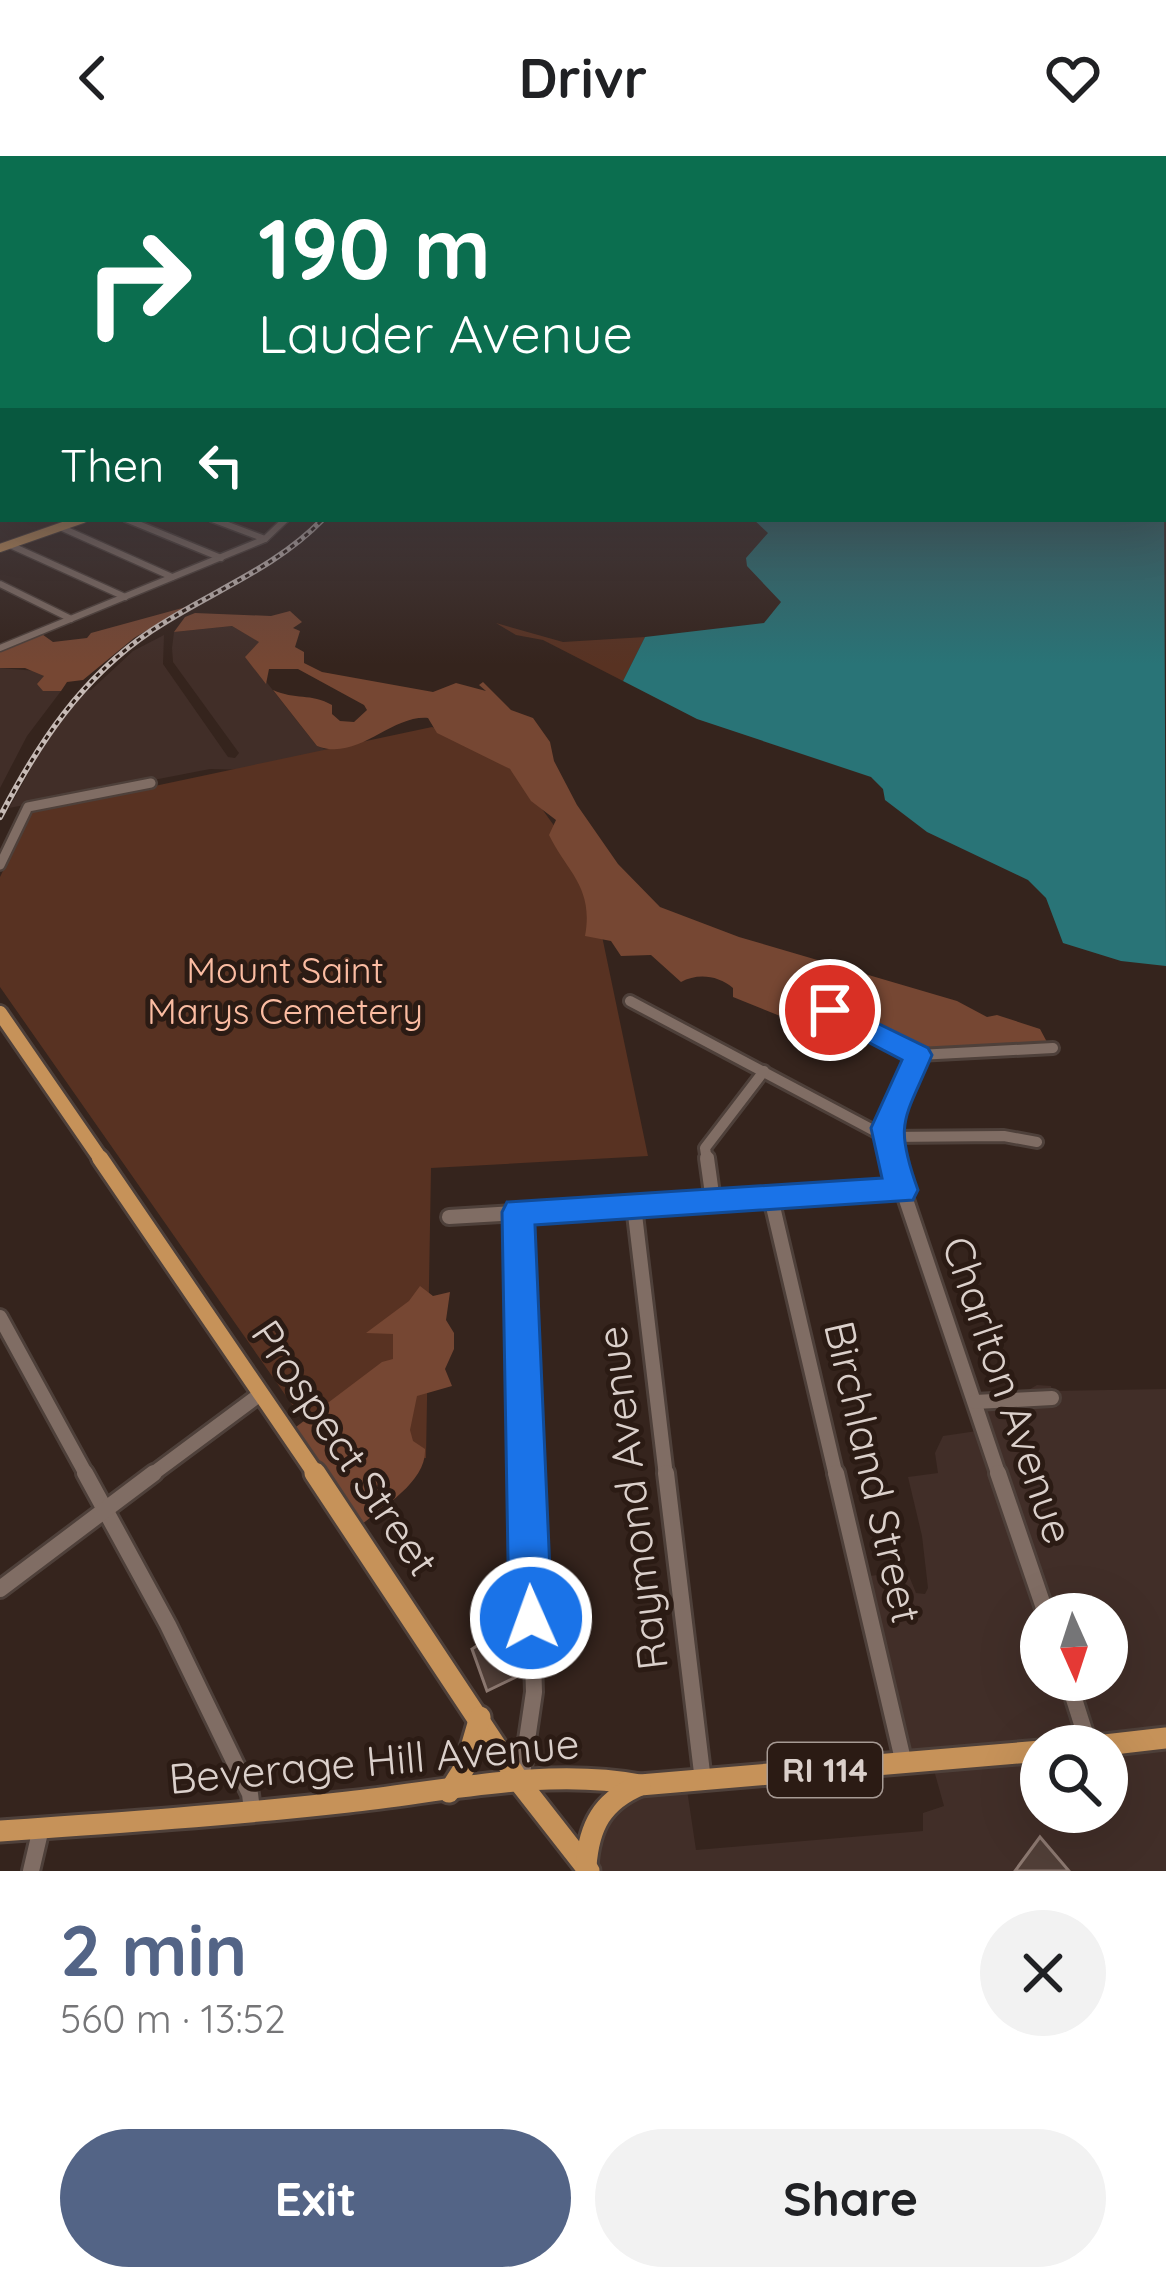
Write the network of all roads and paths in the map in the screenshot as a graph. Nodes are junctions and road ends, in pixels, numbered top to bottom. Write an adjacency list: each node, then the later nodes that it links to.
1 (74, 522): 5 (main road)
2 (132, 522): 8 (street)
3 (220, 522): 6 (street)
4 (283, 522): 6 (street)
5 (60, 527): 7 (main road); 9 (street)
6 (266, 539): 8 (street)
7 (5, 546): 11 (street)
8 (221, 558): 9 (street)
9 (174, 578): 11 (street)
10 (0, 584): 12 (street)
11 (125, 597): 12 (street)
12 (71, 619): 14 (street)
13 (0, 635): 14 (street)
14 (14, 642): 15 (street)
15 (0, 648)
16 (151, 783): 17 (street)
17 (0, 865)
18 (631, 1001): 23 (street)
19 (830, 1010): 22 (street)
20 (0, 1013): 33 (main road, Prospect Street)
21 (1053, 1048): 22 (street)
22 (918, 1055): 24 (street)
23 (764, 1071): 24 (street); 28 (street)
24 (886, 1137): 25 (street); 26 (street, Charlton Avenue)
25 (1037, 1142)
26 (902, 1190): 27 (street); 35 (street, Charlton Avenue)
27 (771, 1198): 28 (street); 43 (street, Birchland Street)
28 (713, 1201): 29 (street)
29 (634, 1206): 30 (street); 44 (street, Raymond Avenue)
30 (518, 1212): 31 (street); 45 (street)
31 (449, 1217)
32 (0, 1317): 36 (street)
33 (259, 1395): 36 (street); 39 (main road, Prospect Street)
34 (1052, 1398): 35 (street)
35 (976, 1402): 38 (street, Charlton Avenue)
36 (103, 1511): 37 (street); 48 (street)
37 (0, 1589)
38 (1039, 1593)
39 (480, 1718): 45 (main road, Prospect Street); 47 (main road)
40 (1166, 1738): 41 (main road)
41 (1128, 1742)
42 (1020, 1753): 43 (main road, Beverage Hill Avenue / RI 114)
43 (904, 1763): 44 (main road, Beverage Hill Avenue / RI 114)
44 (703, 1781): 46 (main road, Beverage Hill Avenue / RI 114)
45 (521, 1784): 46 (main road, Beverage Hill Avenue / RI 114); 47 (main road, Beverage Hill Avenue); 51 (main road, Prospect Street)
46 (640, 1785): 51 (main road)
47 (449, 1792): 48 (main road, Beverage Hill Avenue)
48 (252, 1813): 49 (main road, Beverage Hill Avenue)
49 (41, 1828): 50 (main road, Beverage Hill Avenue); 52 (street)
50 (0, 1832)
51 (587, 1869)
52 (31, 1871)

